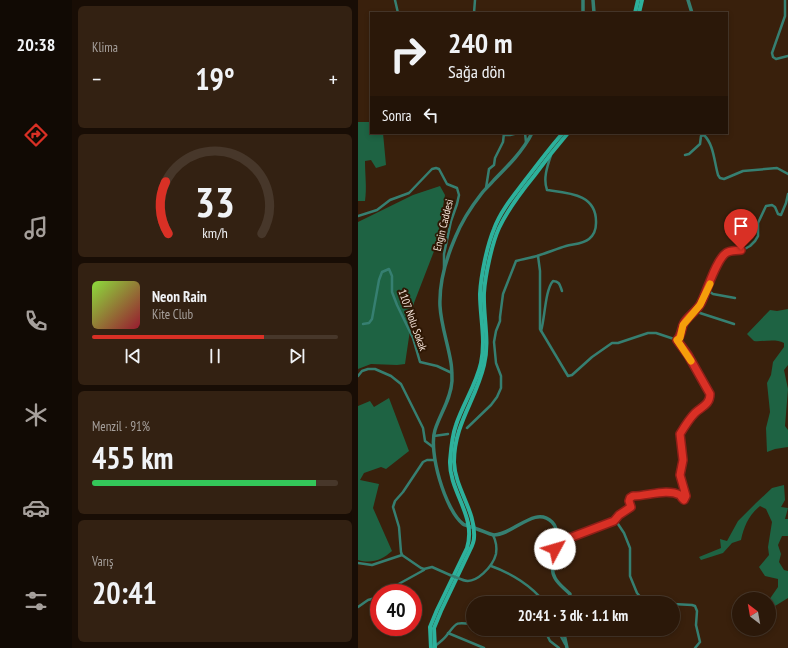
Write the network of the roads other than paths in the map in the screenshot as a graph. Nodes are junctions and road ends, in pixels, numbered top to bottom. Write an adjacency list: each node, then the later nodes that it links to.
1 (395, 0): 9 (street)
2 (475, 0): 10 (street)
3 (582, 0): 11 (street)
4 (593, 0): 12 (street)
5 (638, 0): 13 (main road)
6 (642, 0): 14 (main road)
7 (688, 0): 15 (street)
8 (785, 0): 16 (street)
9 (398, 12)
10 (474, 12)
11 (583, 12)
12 (594, 12)
13 (635, 12)
14 (639, 12)
15 (692, 12)
16 (788, 56)
17 (504, 134): 18 (street); 27 (street)
18 (514, 134)
19 (525, 134): 23 (street)
20 (532, 134): 23 (street)
21 (562, 134): 48 (main road)
22 (567, 134): 24 (main road)
23 (526, 146): 27 (street)
24 (554, 150): 30 (street); 48 (main road)
25 (685, 155): 26 (street)
26 (788, 174)
27 (486, 188): 31 (street)
28 (788, 194): 32 (street)
29 (358, 216): 31 (street, Engin Caddesi)
30 (538, 256): 38 (street); 42 (street)
31 (444, 272): 40 (street)
32 (707, 290): 34 (street); 35 (street)
33 (562, 291): 38 (street)
34 (735, 298)
35 (695, 310): 37 (street); 39 (street)
36 (363, 324): 40 (street, 1107 Nolu Sokak)
37 (734, 324)
38 (541, 332): 39 (street)
39 (677, 340): 47 (street)
40 (452, 373): 44 (street)
41 (358, 376): 45 (street)
42 (467, 428)
43 (448, 434): 44 (street)
44 (434, 436): 45 (street)
45 (433, 447): 46 (street)
46 (434, 460): 48 (street); 51 (street)
47 (614, 521): 50 (street); 58 (street)
48 (471, 526): 49 (street); 68 (main road)
49 (493, 534): 50 (street); 53 (street)
50 (555, 548): 57 (street)
51 (402, 555): 52 (street); 54 (street)
52 (358, 563)
53 (490, 566): 54 (street, bridge); 56 (street)
54 (424, 569): 55 (street)
55 (398, 584)
56 (539, 596)
57 (570, 596)
58 (640, 596)
59 (370, 599): 61 (street)
60 (680, 604): 71 (street)
61 (358, 607)
62 (466, 624): 63 (street)
63 (448, 633): 68 (street); 69 (street)
64 (548, 636): 70 (street)
65 (560, 636): 67 (street)
66 (564, 636): 67 (street)
67 (566, 647)
68 (434, 648)
69 (484, 648)
70 (559, 648)
71 (695, 648)

